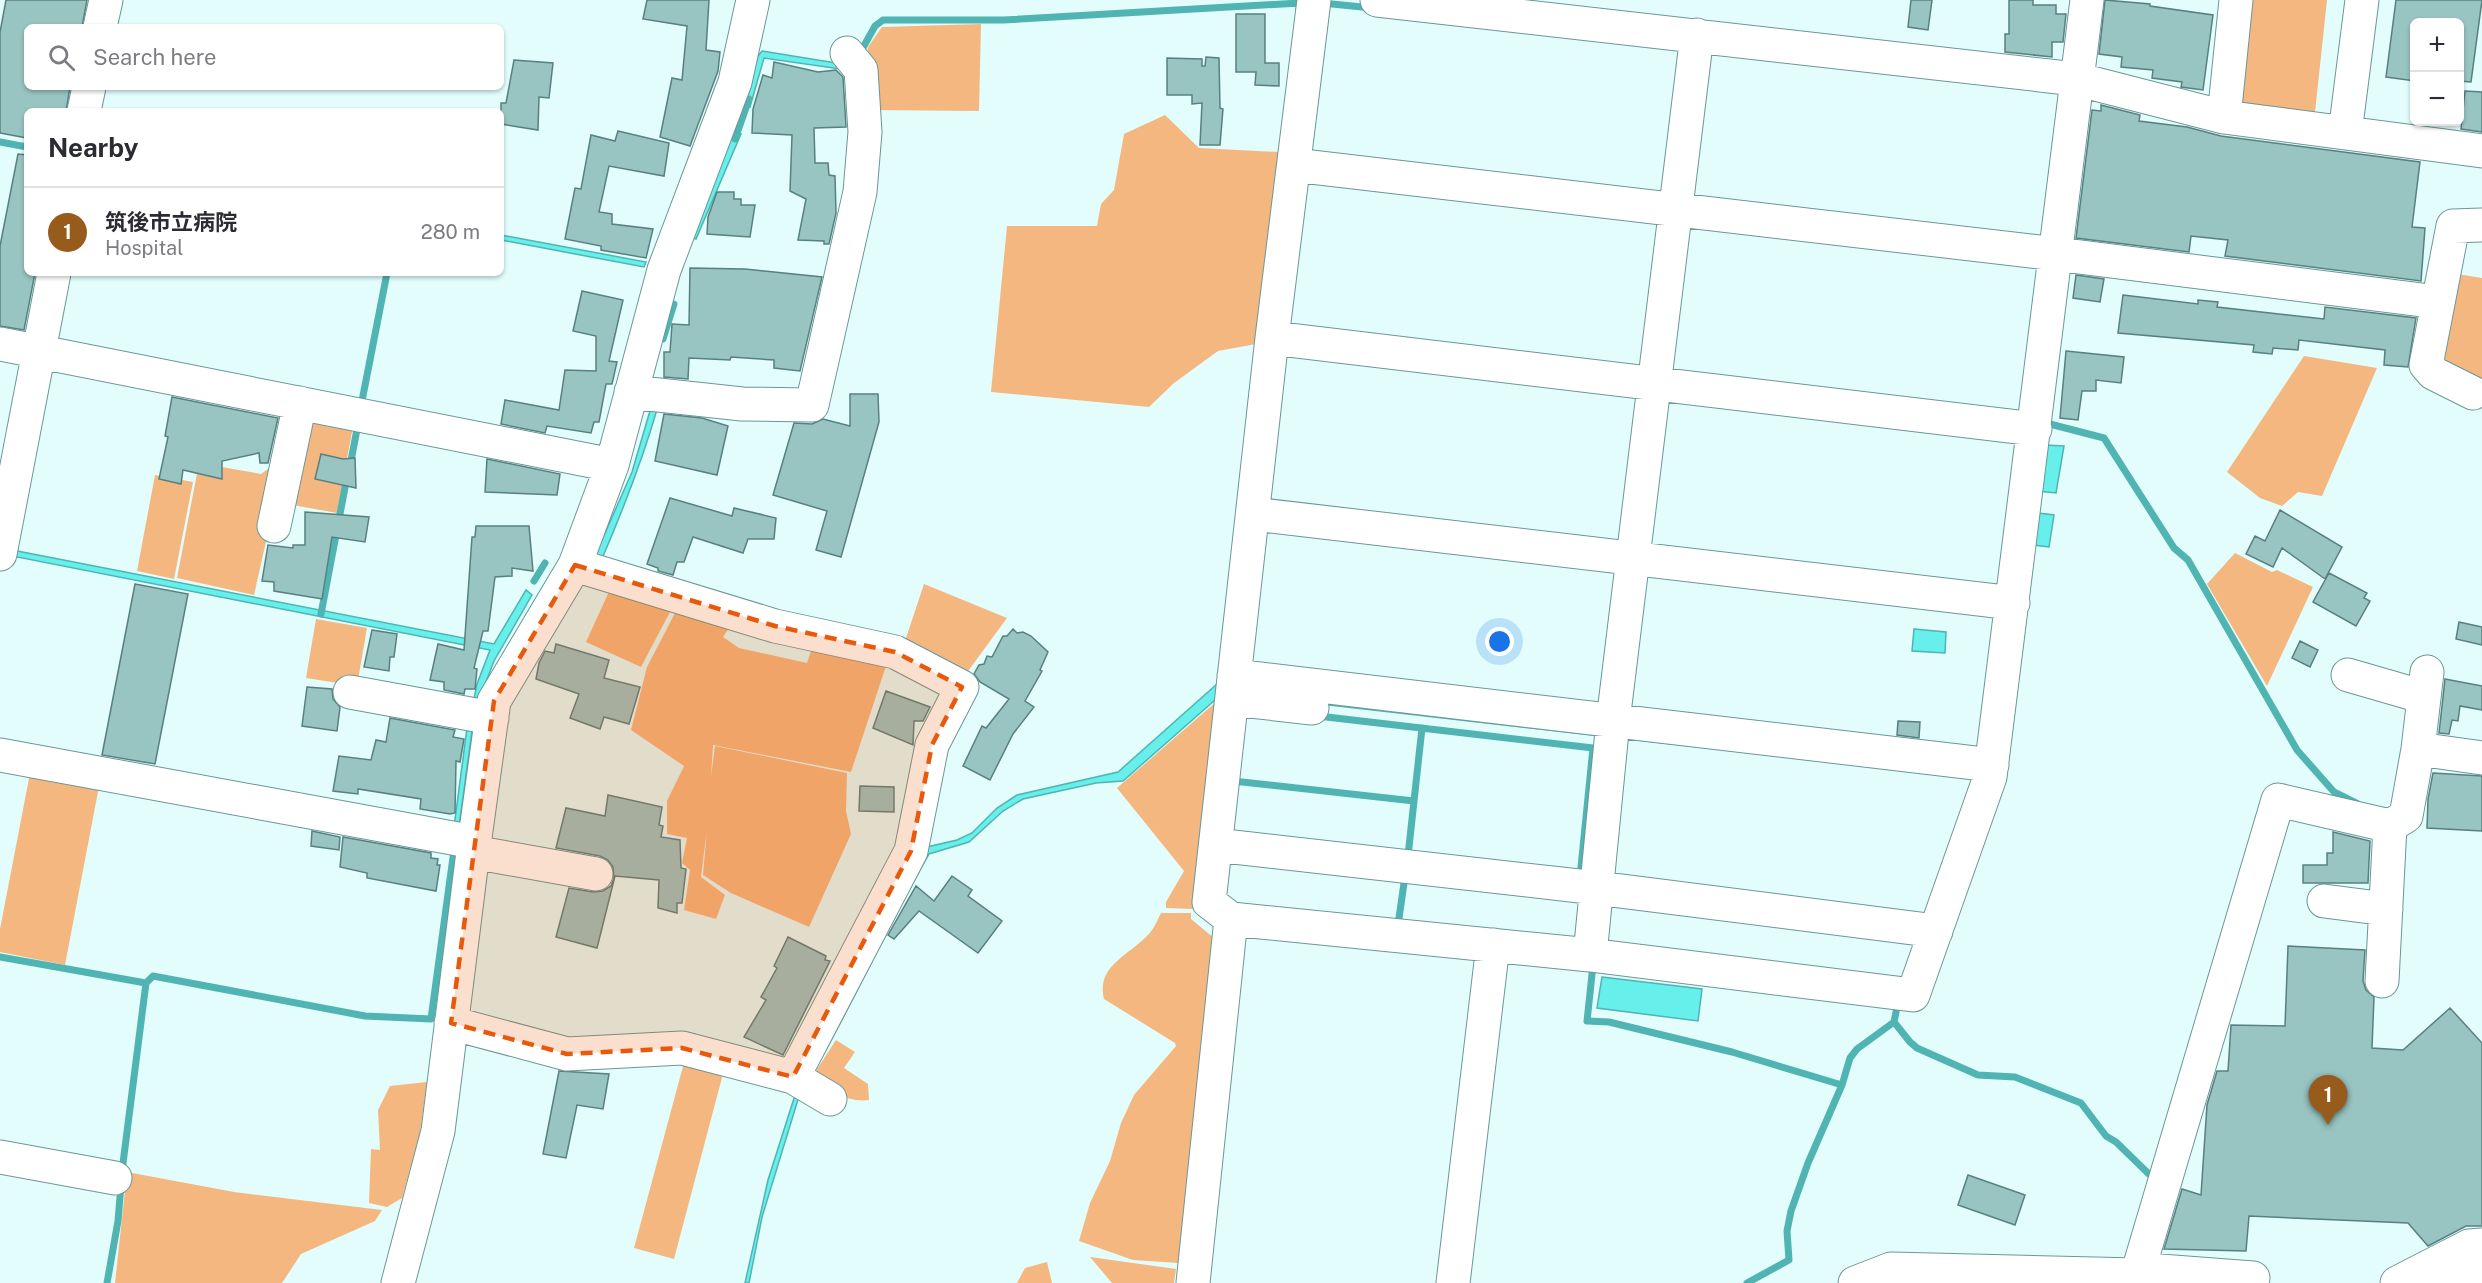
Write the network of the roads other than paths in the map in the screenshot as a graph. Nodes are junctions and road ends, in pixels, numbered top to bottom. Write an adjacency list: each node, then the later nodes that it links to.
1 (106, 0): 8 (street)
2 (753, 0): 27 (street)
3 (1314, 0): 17 (street)
4 (1377, 0): 9 (street)
5 (2087, 0): 11 (street)
6 (2236, 0): 14 (street)
7 (2362, 0): 15 (street)
8 (101, 24)
9 (1696, 35): 11 (street); 18 (street)
10 (847, 53): 27 (street)
11 (2076, 79): 14 (street); 20 (street)
12 (88, 90): 13 (street)
13 (85, 108)
14 (2224, 117): 15 (street)
15 (2345, 133): 16 (street)
16 (2482, 151)
17 (1294, 165): 18 (street); 23 (street)
18 (1676, 211): 20 (street); 26 (street)
19 (2482, 225): 22 (street)
20 (2056, 254): 22 (street); 30 (street)
21 (53, 276): 25 (street)
22 (2438, 302): 28 (street)
23 (1272, 338): 26 (street); 32 (street)
24 (0, 344): 25 (street)
25 (39, 352): 29 (street); 34 (street)
26 (1654, 382): 30 (street); 35 (street)
27 (631, 392): 31 (street)
28 (2473, 393)
29 (300, 403): 31 (street); 33 (street)
30 (2035, 429): 37 (street)
31 (612, 465): 36 (street)
32 (1252, 514): 35 (street); 39 (street)
33 (274, 526)
34 (0, 554)
35 (1634, 557): 37 (street); 42 (street)
36 (575, 565): 41 (street); 60 (street)
37 (2013, 603): 46 (street)
38 (2348, 675): 43 (street)
39 (1233, 688): 42 (street); 48 (street)
40 (350, 692): 41 (street)
41 (492, 718): 49 (street)
42 (1612, 732): 46 (street); 51 (street)
43 (2418, 749): 45 (street); 47 (street)
44 (0, 755): 49 (street)
45 (2482, 758)
46 (1989, 776): 55 (street)
47 (2390, 826): 53 (street); 65 (street)
48 (1216, 845): 51 (street); 54 (street)
49 (473, 847): 50 (street); 59 (street)
50 (596, 874)
51 (1597, 888): 55 (street); 57 (street)
52 (2324, 901): 53 (street)
53 (2386, 909): 58 (street)
54 (1231, 919): 56 (street); 69 (street)
55 (1936, 931): 57 (street)
56 (1493, 945): 57 (street); 70 (street)
57 (1590, 955)
58 (2382, 981)
59 (451, 1023): 60 (street); 68 (street)
60 (794, 1077): 61 (street)
61 (830, 1099)
62 (0, 1157): 63 (street)
63 (115, 1178)
64 (2482, 1245): 73 (street)
65 (2138, 1272): 67 (street); 71 (street); 72 (street)
66 (2482, 1273): 74 (street)
67 (2253, 1278)
68 (398, 1283)
69 (1193, 1283)
70 (1453, 1283)
71 (1856, 1283)
72 (2171, 1283)
73 (2397, 1283)
74 (2429, 1283)

